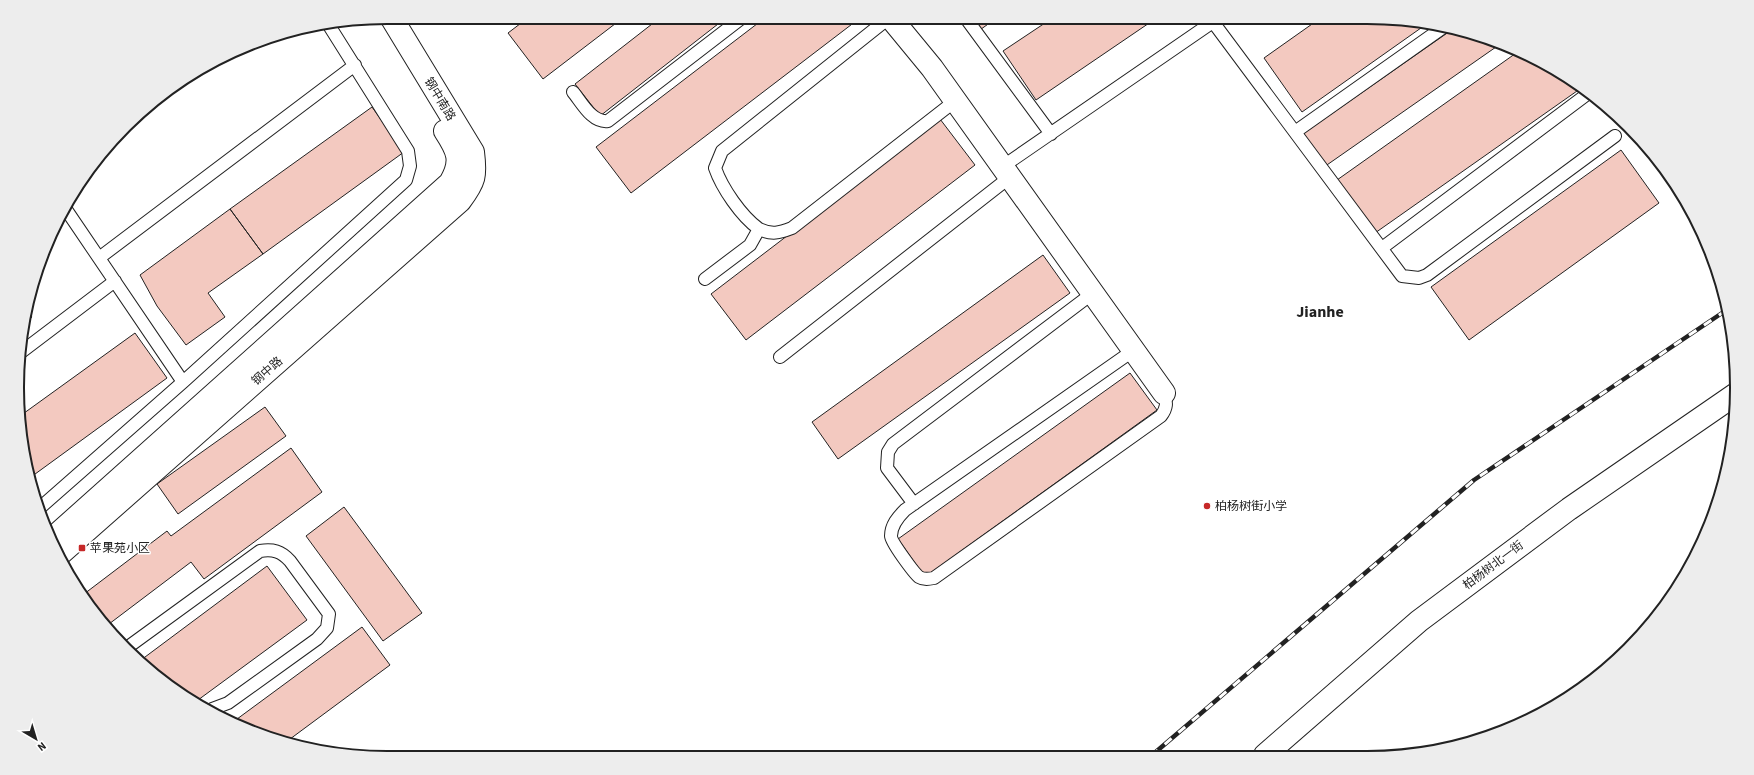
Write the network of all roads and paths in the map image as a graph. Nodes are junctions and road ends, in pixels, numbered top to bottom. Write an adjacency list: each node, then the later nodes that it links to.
1 (380, 24): 19 (street, 钢中南路)
2 (394, 24): 19 (street, 钢中南路)
3 (734, 24): 12 (lane)
4 (881, 24): 21 (lane)
5 (896, 24): 14 (street)
6 (970, 24): 16 (lane)
7 (1211, 24): 16 (lane)
8 (1220, 24): 15 (lane)
9 (331, 29): 11 (lane)
10 (1438, 31): 15 (lane)
11 (354, 65): 23 (lane); 30 (lane)
12 (573, 92)
13 (1584, 96): 22 (lane)
14 (955, 101): 18 (street); 21 (lane)
15 (1295, 132): 22 (lane)
16 (1051, 134): 18 (lane)
17 (1615, 136): 22 (lane)
18 (1006, 172): 26 (street); 29 (lane)
19 (464, 179): 36 (street, 钢中路); 37 (street, 钢中路)
20 (68, 214): 23 (lane)
21 (759, 229): 24 (lane)
22 (1382, 248)
23 (99, 258): 25 (lane)
24 (705, 279)
25 (115, 281): 27 (lane); 30 (lane)
26 (1093, 293): 28 (street); 34 (lane)
27 (26, 348)
28 (1134, 350): 31 (street); 34 (lane)
29 (780, 357)
30 (183, 382): 35 (lane)
31 (1164, 393): 34 (lane)
32 (1730, 398): 40 (street, 柏杨树北一街)
33 (1729, 412): 41 (street, 柏杨树北一街)
34 (914, 504)
35 (43, 505)
36 (56, 536)
37 (63, 551)
38 (130, 645): 39 (lane)
39 (216, 708)
40 (1270, 751)
41 (1289, 751)

